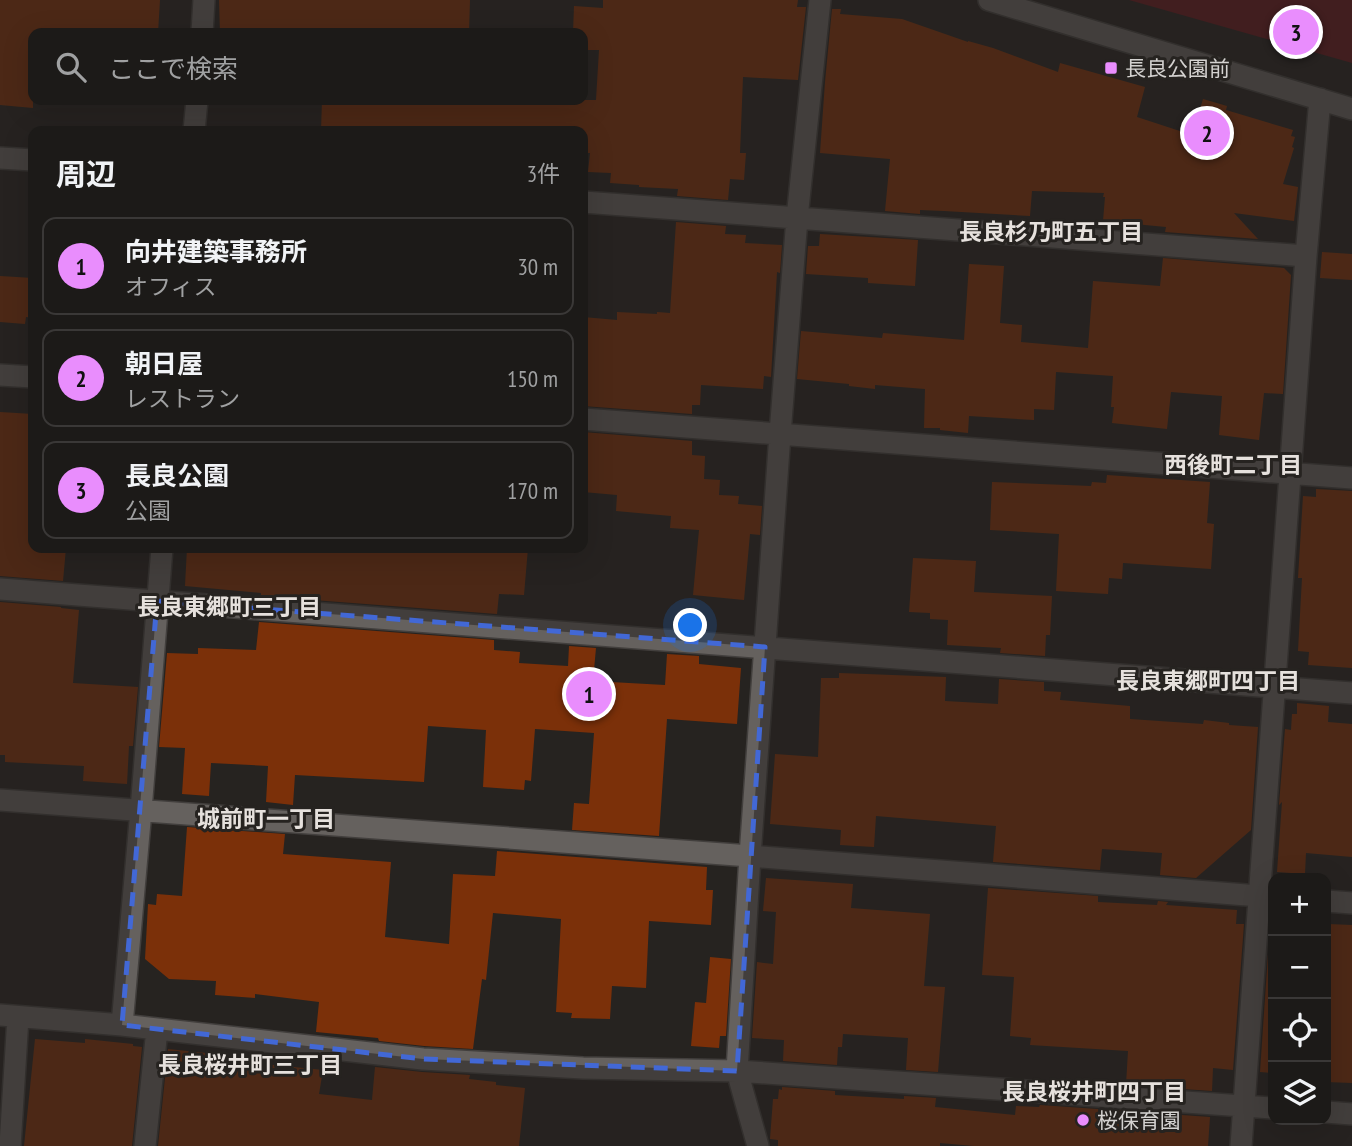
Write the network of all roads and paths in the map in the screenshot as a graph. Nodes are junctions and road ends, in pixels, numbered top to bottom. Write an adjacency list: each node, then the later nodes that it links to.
1 (204, 0): 4 (street)
2 (820, 0): 12 (street)
3 (989, 0): 5 (street)
4 (202, 28)
5 (1320, 99): 7 (street); 13 (street)
6 (197, 105): 8 (street)
7 (1352, 109)
8 (194, 126)
9 (0, 158): 10 (street)
10 (28, 160)
11 (588, 202): 12 (street)
12 (797, 218): 13 (street); 17 (street)
13 (1306, 256): 18 (street)
14 (0, 375): 15 (street)
15 (28, 377)
16 (588, 419): 17 (street)
17 (780, 434): 18 (street); 23 (street)
18 (1291, 473): 19 (street); 24 (street)
19 (1352, 478)
20 (162, 553): 22 (street)
21 (0, 589): 22 (street)
22 (158, 601): 23 (street); 27 (street)
23 (765, 647): 24 (street); 28 (street)
24 (1274, 687): 25 (street); 29 (street)
25 (1352, 693)
26 (0, 800): 27 (street)
27 (141, 810): 28 (street); 33 (street)
28 (750, 856): 29 (street); 35 (street)
29 (1266, 896): 36 (street)
30 (1331, 901): 31 (street)
31 (1352, 903)
32 (9, 1016): 33 (street); 40 (street)
33 (122, 1025): 34 (street)
34 (157, 1028): 35 (street); 41 (street)
35 (737, 1071): 36 (street); 42 (street)
36 (1244, 1106): 37 (street); 43 (street)
37 (1268, 1108)
38 (1331, 1112): 39 (street)
39 (1352, 1114)
40 (10, 1146)
41 (145, 1146)
42 (758, 1146)
43 (1241, 1146)

